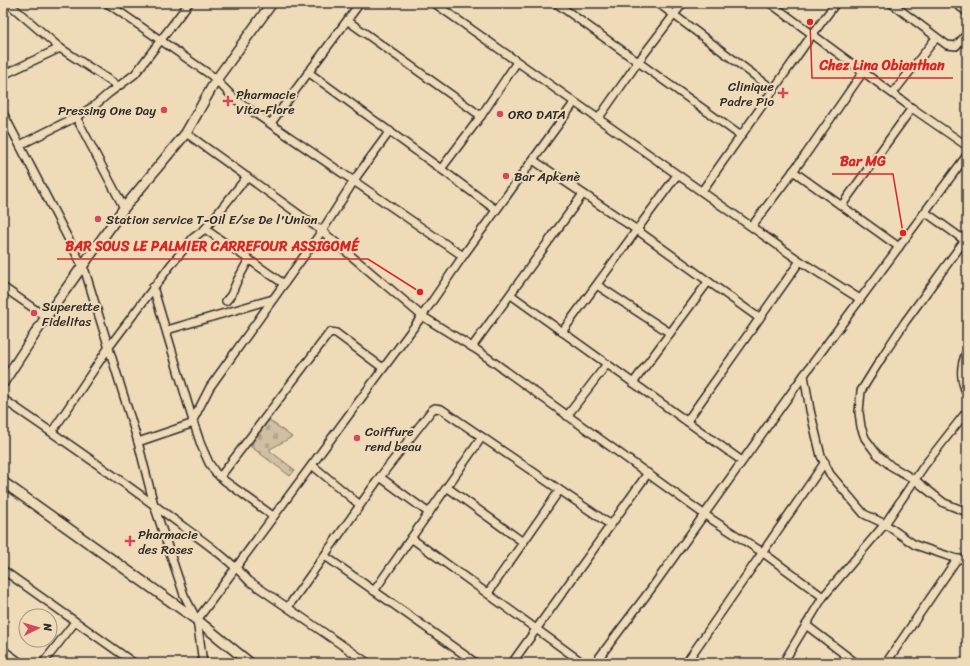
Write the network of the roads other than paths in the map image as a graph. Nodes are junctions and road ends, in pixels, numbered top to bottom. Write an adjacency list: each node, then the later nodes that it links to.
1 (8, 3): 14 (street); 22 (street)
2 (107, 3): 21 (street)
3 (189, 3): 21 (street)
4 (272, 3): 28 (street)
5 (360, 3): 17 (street)
6 (434, 3): 23 (street)
7 (556, 3): 24 (street)
8 (658, 3): 16 (street)
9 (682, 3): 16 (street)
10 (770, 3): 18 (street)
11 (836, 3): 18 (street)
12 (891, 3): 20 (street)
13 (955, 3): 15 (street)
14 (3, 6)
15 (967, 12)
16 (674, 15): 24 (street); 30 (street)
17 (348, 21): 25 (street); 35 (street)
18 (814, 34): 26 (street); 30 (street)
19 (967, 34): 20 (street)
20 (936, 38): 31 (street)
21 (160, 40): 28 (street); 29 (street)
22 (60, 48): 27 (street); 29 (street)
23 (517, 62): 32 (street); 35 (street)
24 (638, 62): 37 (street); 41 (street)
25 (308, 72): 38 (street); 39 (street)
26 (863, 72): 31 (street); 47 (street)
27 (3, 75)
28 (216, 80): 38 (street); 40 (street)
29 (118, 86): 36 (street)
30 (774, 90): 41 (street)
31 (893, 93): 33 (street)
32 (574, 103): 37 (street); 45 (street)
33 (912, 108): 43 (street); 53 (street)
34 (3, 113): 42 (street)
35 (481, 116): 46 (street)
36 (76, 117): 42 (street); 54 (street)
37 (598, 119): 48 (street)
38 (271, 122): 50 (street)
39 (390, 131): 46 (street); 50 (street)
40 (186, 133): 49 (street); 54 (street)
41 (741, 136): 51 (street)
42 (20, 145): 66 (street)
43 (967, 146)
44 (967, 155): 56 (street)
45 (533, 160): 52 (street); 55 (street)
46 (441, 168): 55 (street)
47 (794, 171): 53 (street); 57 (street)
48 (677, 175): 51 (street); 59 (street)
49 (247, 177): 58 (street); 60 (street)
50 (354, 182): 60 (street); 63 (street)
51 (702, 191): 57 (street)
52 (584, 194): 59 (street); 72 (street)
53 (842, 205): 62 (street)
54 (124, 208): 66 (street)
55 (496, 210): 63 (street)
56 (925, 212): 61 (street); 62 (street)
57 (752, 226): 65 (street)
58 (205, 229): 64 (street); 71 (street)
59 (637, 230): 67 (street); 69 (street)
60 (322, 231): 68 (street); 76 (street)
61 (966, 240): 105 (street)
62 (899, 246): 74 (street)
63 (463, 256): 76 (street)
64 (249, 259): 68 (street); 75 (street)
65 (800, 260): 74 (street); 78 (street)
66 (82, 266): 77 (street); 82 (street)
67 (708, 282): 78 (street); 81 (street)
68 (284, 284): 73 (street)
69 (597, 284): 80 (street); 81 (street)
70 (3, 287): 77 (street)
71 (153, 287): 79 (street); 82 (street)
72 (511, 295): 80 (street); 83 (street)
73 (273, 299): 79 (street); 94 (street)
74 (860, 299): 87 (street)
75 (226, 301)
76 (422, 316): 83 (street); 86 (street)
77 (46, 317): 88 (street)
78 (759, 318): 95 (street)
79 (167, 330): 94 (street)
80 (562, 332): 85 (street)
81 (670, 332): 89 (street)
82 (109, 347): 96 (street); 98 (street)
83 (472, 347): 93 (street)
84 (967, 351): 90 (street)
85 (607, 364): 89 (street); 93 (street)
86 (383, 368): 101 (street); 103 (street)
87 (804, 374): 99 (street); 100 (street)
88 (3, 383)
89 (633, 383): 95 (street)
90 (967, 394)
91 (3, 399): 96 (street)
92 (967, 410): 105 (street)
93 (567, 416): 102 (street)
94 (194, 421): 98 (street); 103 (street)
95 (687, 421): 99 (street)
96 (52, 432): 109 (street)
97 (482, 438): 104 (street); 107 (street); 108 (street)
98 (138, 442): 109 (street)
99 (742, 461): 113 (street)
100 (825, 462): 115 (street); 119 (street)
101 (312, 465): 110 (street); 114 (street)
102 (648, 473): 113 (street); 116 (street)
103 (220, 477): 114 (street)
104 (380, 477): 110 (street); 112 (street)
105 (915, 480): 111 (street); 115 (street)
106 (3, 482): 129 (street)
107 (448, 488): 112 (street); 118 (street)
108 (559, 491): 116 (street); 118 (street)
109 (154, 505): 123 (street); 129 (street)
110 (360, 505): 120 (street)
111 (967, 512)
112 (429, 513): 117 (street)
113 (705, 514): 119 (street); 143 (street)
114 (273, 516): 123 (street)
115 (885, 524): 122 (street); 127 (street)
116 (611, 525): 132 (street)
117 (412, 538): 125 (street); 126 (street)
118 (523, 542): 126 (street)
119 (762, 552): 127 (street); 144 (street)
120 (324, 556): 125 (street); 128 (street)
121 (967, 559): 122 (street)
122 (957, 560): 147 (street)
123 (236, 566): 128 (street); 129 (street)
124 (3, 570): 130 (street)
125 (374, 591): 140 (street)
126 (488, 593): 132 (street)
127 (823, 597): 131 (street)
128 (288, 607): 139 (street)
129 (197, 620): 137 (street); 138 (street)
130 (75, 622): 135 (street); 136 (street)
131 (806, 625): 145 (street); 146 (street)
132 (536, 629): 141 (street); 142 (street)
133 (3, 650): 134 (street)
134 (21, 663)
135 (43, 663)
136 (132, 663)
137 (203, 663)
138 (250, 663)
139 (368, 663)
140 (476, 663)
141 (512, 663)
142 (583, 663)
143 (595, 663)
144 (686, 663)
145 (783, 663)
146 (856, 663)
147 (886, 663)

